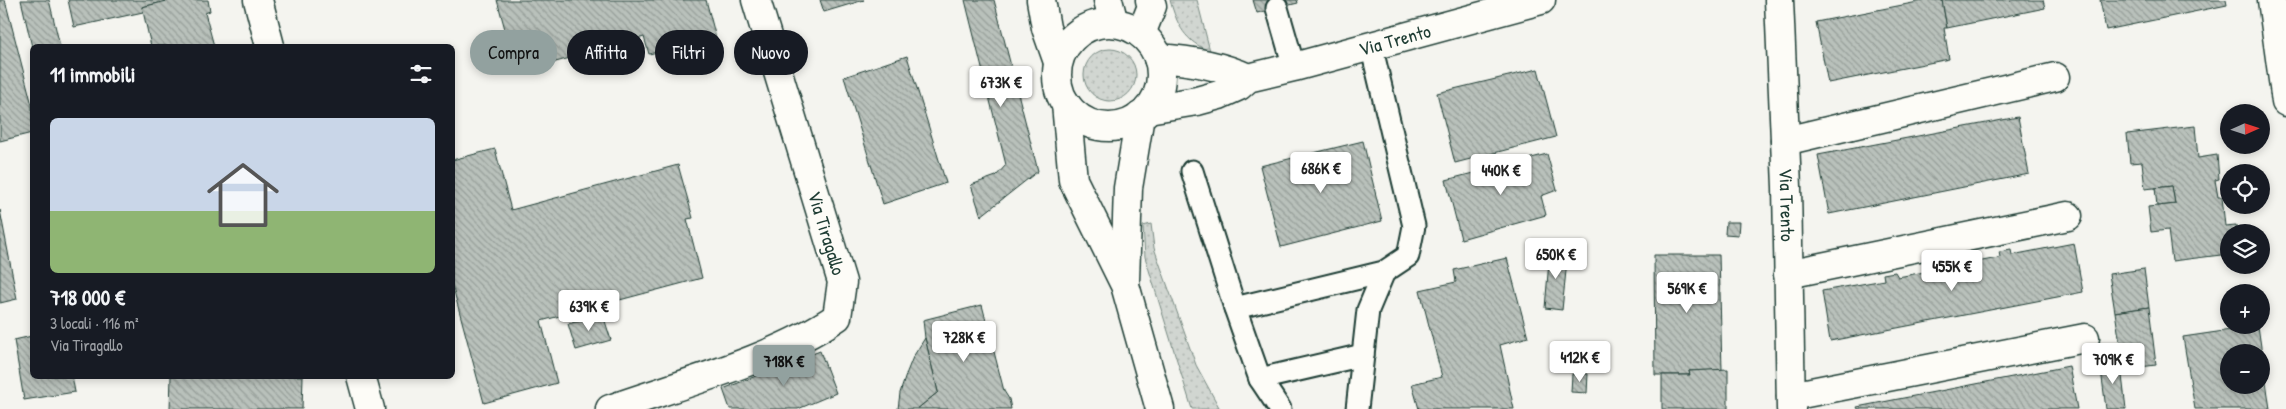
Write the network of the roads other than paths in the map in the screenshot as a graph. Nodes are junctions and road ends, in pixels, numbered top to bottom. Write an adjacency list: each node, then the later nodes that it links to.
1 (258, 0): 11 (street)
2 (756, 0): 35 (street, Via Tiragallo)
3 (1041, 0): 14 (street)
4 (1150, 0): 10 (street)
5 (1541, 0): 12 (street, Via Trento)
6 (1780, 0): 21 (street, Via Trento)
7 (2272, 0): 18 (street)
8 (1277, 8): 15 (lane)
9 (1111, 12): 10 (street); 14 (street)
10 (1141, 34): 13 (street)
11 (269, 44)
12 (1371, 45): 15 (street, Via Trento); 24 (lane)
13 (1158, 58): 17 (street); 20 (street)
14 (1058, 62): 19 (street)
15 (1294, 68): 17 (street, Via Trento)
16 (2055, 77): 21 (street)
17 (1248, 78): 20 (street, Via Trento)
18 (2286, 102)
19 (1066, 104): 20 (street); 26 (street)
20 (1144, 113): 26 (street)
21 (1785, 141): 25 (street, Via Trento)
22 (1192, 171): 27 (lane)
23 (2068, 216): 25 (street)
24 (1384, 272): 27 (lane); 29 (lane)
25 (1788, 274): 33 (street, Via Trento)
26 (1125, 285): 32 (street)
27 (1235, 308): 30 (lane)
28 (2085, 338): 33 (street)
29 (1363, 355): 30 (lane); 37 (lane)
30 (1260, 378): 36 (lane)
31 (362, 379): 34 (street)
32 (1158, 401)
33 (1791, 403)
34 (370, 409)
35 (610, 409)
36 (1280, 409)
37 (1357, 409)

